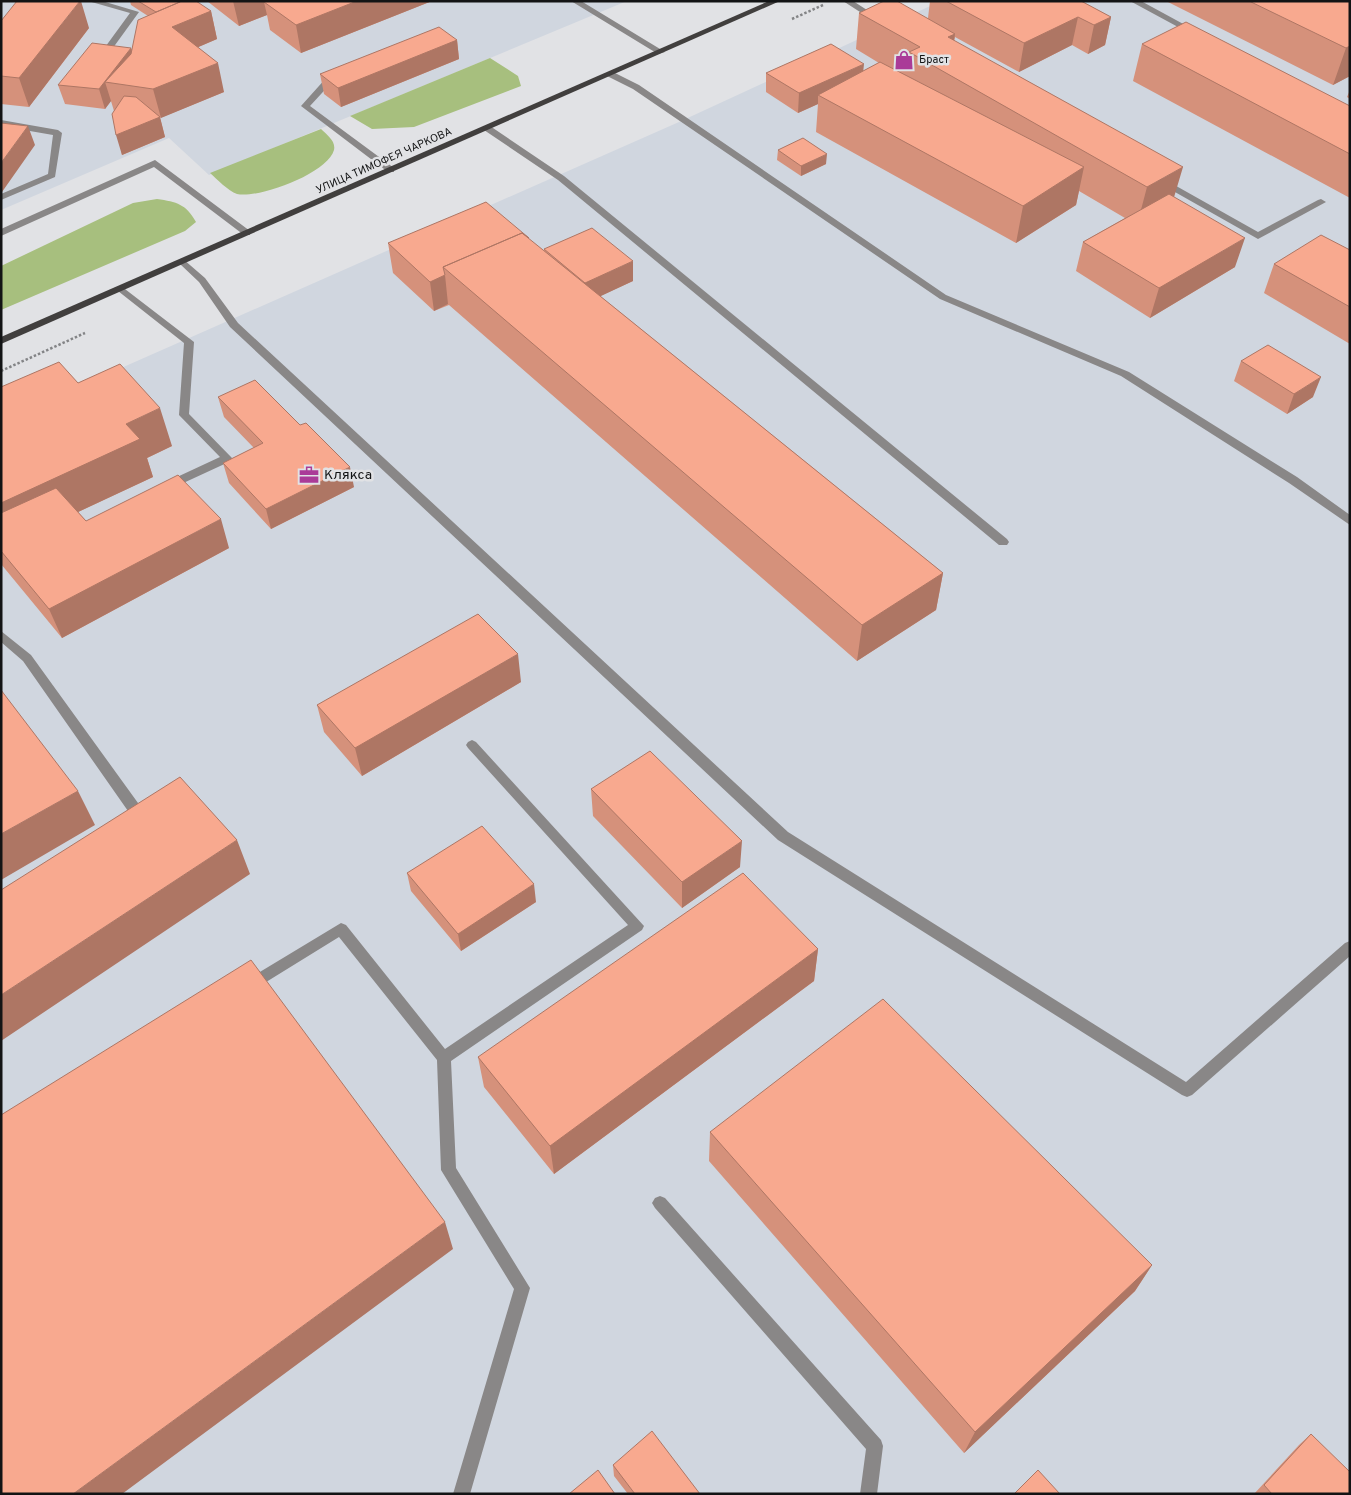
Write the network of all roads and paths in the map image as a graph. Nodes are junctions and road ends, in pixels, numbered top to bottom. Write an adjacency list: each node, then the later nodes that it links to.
1 (92, 1): 8 (lane)
2 (575, 1): 9 (lane)
3 (776, 1): 9 (main road, УЛИЦА ТИМОФЕЯ ЧАРКОВА)
4 (847, 1): 6 (lane)
5 (1134, 1): 7 (lane)
6 (888, 25)
7 (1203, 37)
8 (107, 50)
9 (661, 52): 11 (main road, УЛИЦА ТИМОФЕЯ ЧАРКОВА)
10 (349, 71): 14 (lane)
11 (610, 74): 13 (main road, УЛИЦА ТИМОФЕЯ ЧАРКОВА); 24 (lane)
12 (1, 123): 16 (lane)
13 (487, 128): 14 (main road, УЛИЦА ТИМОФЕЯ ЧАРКОВА); 25 (lane)
14 (391, 170): 19 (main road, УЛИЦА ТИМОФЕЯ ЧАРКОВА)
15 (1154, 176): 17 (lane)
16 (1, 197)
17 (1321, 202)
18 (1, 233): 19 (lane)
19 (247, 233): 20 (main road, УЛИЦА ТИМОФЕЯ ЧАРКОВА)
20 (183, 262): 21 (main road, УЛИЦА ТИМОФЕЯ ЧАРКОВА); 29 (lane)
21 (120, 289): 22 (main road, УЛИЦА ТИМОФЕЯ ЧАРКОВА); 23 (lane)
22 (1, 341)
23 (156, 492)
24 (1350, 521)
25 (1003, 542)
26 (1, 635): 28 (lane)
27 (472, 745): 31 (lane)
28 (133, 807)
29 (1350, 947)
30 (239, 992): 31 (lane)
31 (444, 1058): 33 (lane)
32 (660, 1203): 34 (lane)
33 (461, 1494)
34 (868, 1494)

